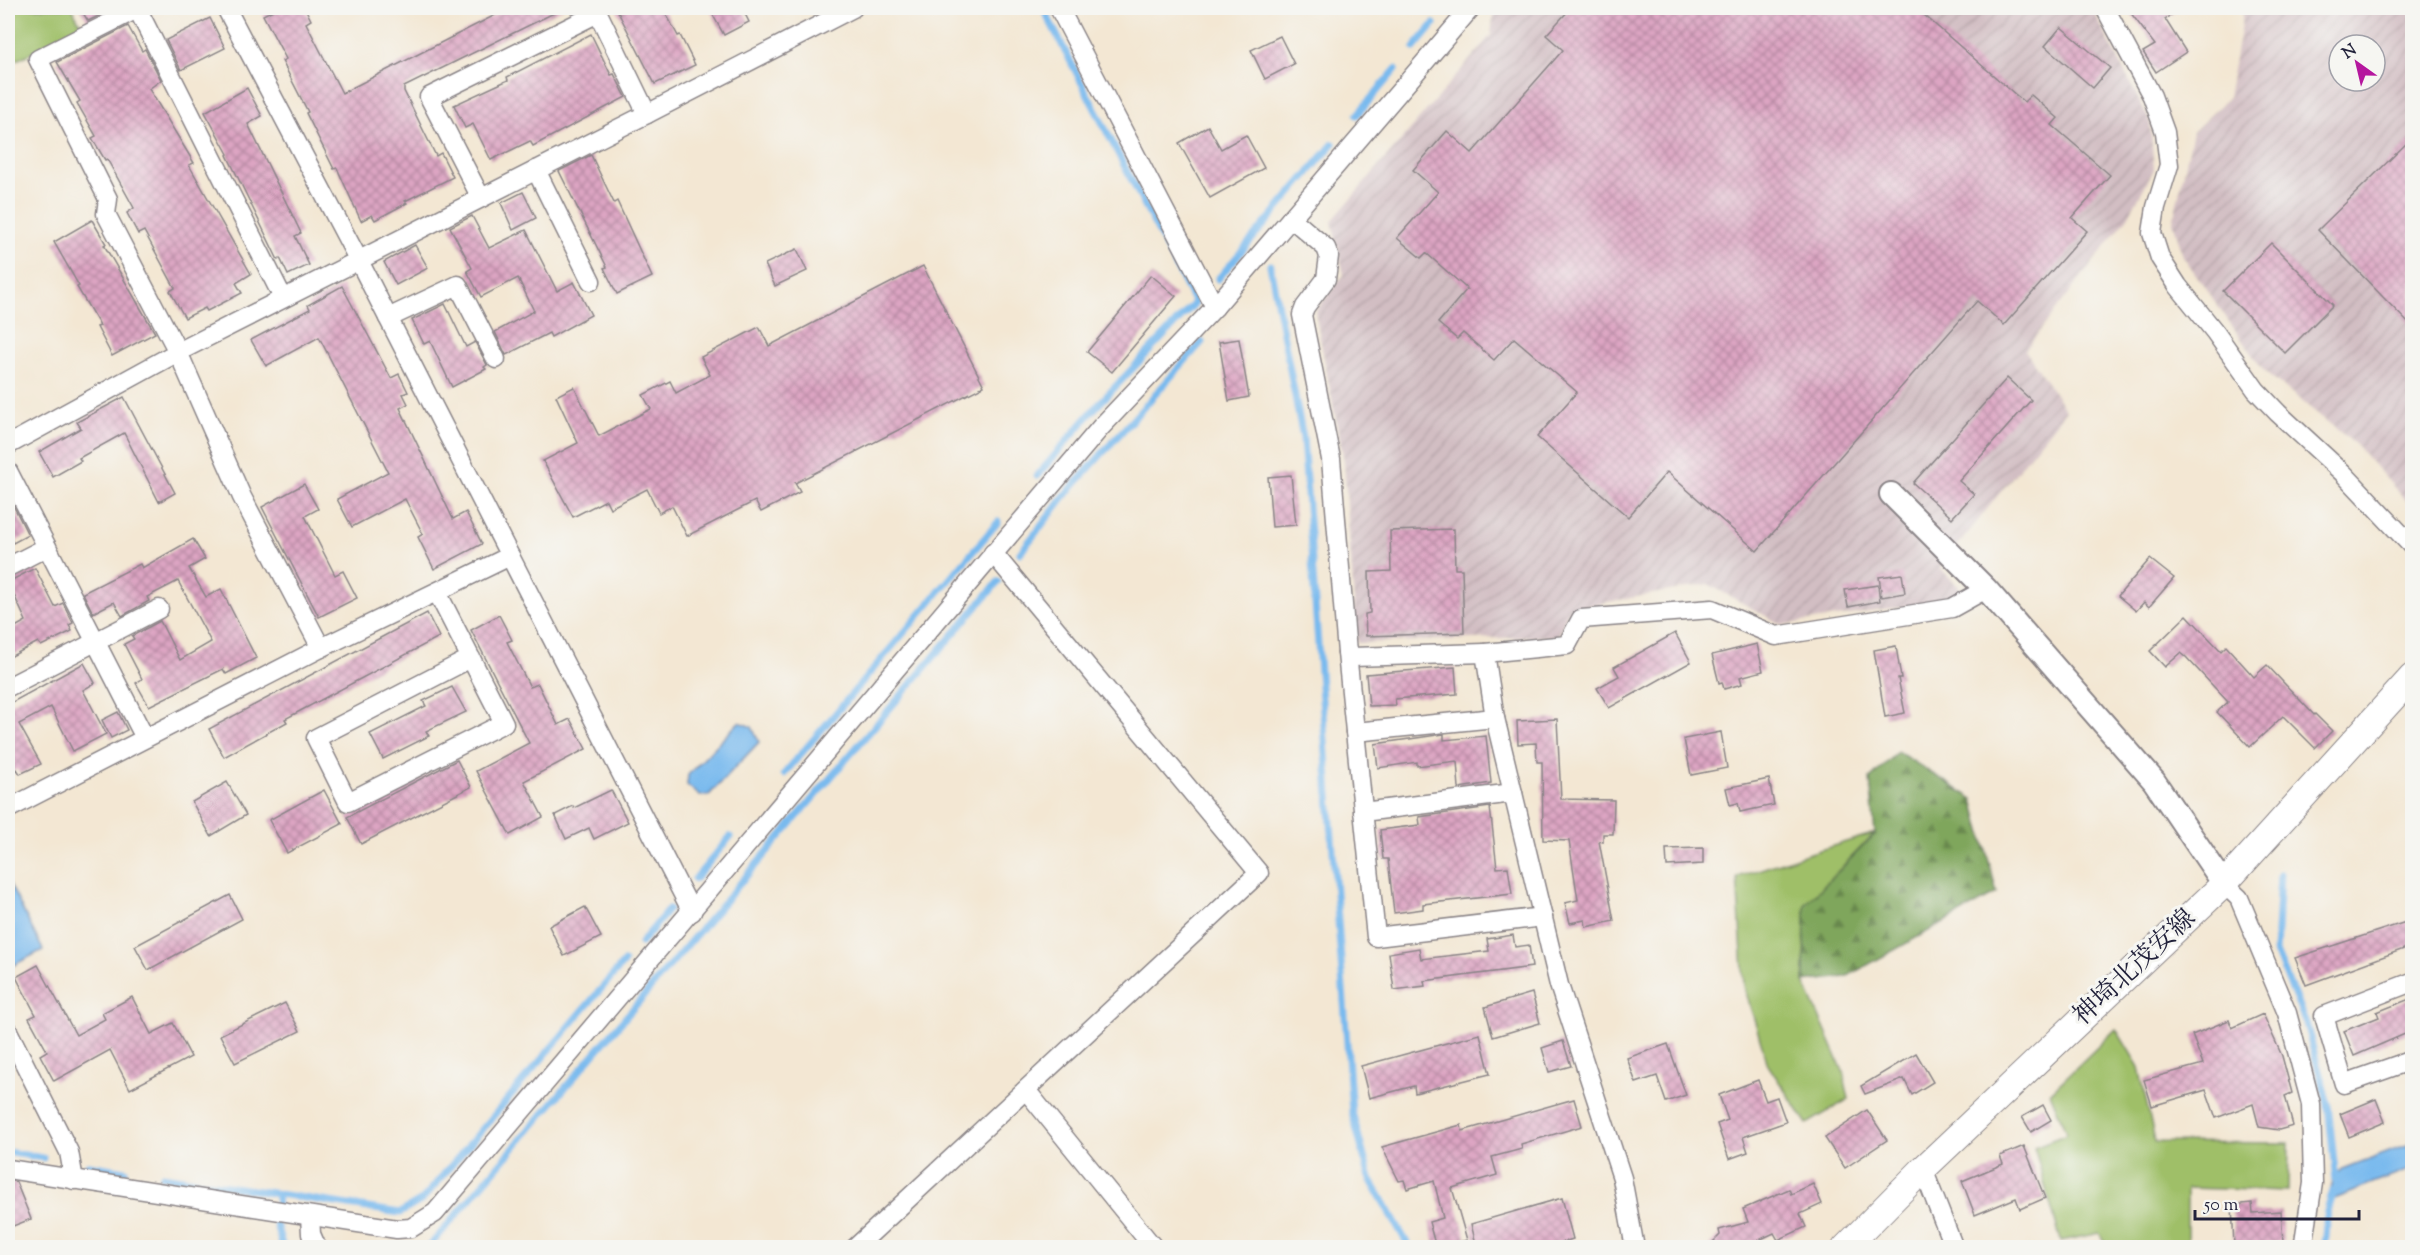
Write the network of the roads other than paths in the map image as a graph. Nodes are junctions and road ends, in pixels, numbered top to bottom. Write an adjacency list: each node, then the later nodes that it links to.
1 (138, 8): 13 (street); 16 (street)
2 (226, 8): 11 (street)
3 (853, 8): 7 (street)
4 (1059, 8): 14 (street)
5 (1471, 8): 10 (street)
6 (2105, 8): 21 (street)
7 (647, 114): 8 (street); 9 (street)
8 (536, 170): 9 (street); 12 (street)
9 (481, 198): 11 (street)
10 (1291, 218): 14 (street); 31 (street)
11 (358, 260): 13 (street); 15 (street)
12 (591, 281)
13 (283, 298): 16 (street)
14 (1215, 307): 23 (street)
15 (388, 318): 17 (street); 24 (street)
16 (178, 352): 18 (street); 30 (street)
17 (496, 359)
18 (8, 445)
19 (8, 471): 22 (street)
20 (1891, 494): 26 (street)
21 (2412, 546)
22 (46, 547): 25 (street); 29 (street)
23 (993, 553): 43 (street); 48 (street)
24 (510, 556): 27 (street); 43 (street)
25 (8, 567)
26 (1986, 589): 32 (street); 42 (street)
27 (437, 592): 30 (street); 33 (street)
28 (159, 609): 29 (street)
29 (95, 641): 35 (street); 38 (street)
30 (321, 648): 38 (street)
31 (1347, 653): 32 (street); 37 (street)
32 (1485, 653): 36 (street)
33 (471, 658): 33 (street)
34 (2412, 677): 42 (main road, 神埼北茂安線)
35 (8, 687)
36 (1495, 718): 37 (street); 39 (street)
37 (1355, 732): 41 (street)
38 (145, 738): 40 (street)
39 (1514, 793): 41 (street); 44 (street)
40 (8, 809)
41 (1363, 812): 44 (street)
42 (2224, 884): 50 (main road, 神埼北茂安線); 59 (street)
43 (692, 912): 52 (street)
44 (1543, 917): 56 (street)
45 (2412, 982): 47 (street)
46 (8, 1031): 51 (street)
47 (2412, 1060)
48 (1026, 1090): 54 (street); 55 (street)
49 (8, 1169): 51 (street)
50 (1923, 1169): 57 (main road, 神埼北茂安線); 58 (street)
51 (74, 1180): 52 (street)
52 (310, 1216): 53 (street)
53 (317, 1248)
54 (855, 1248)
55 (1154, 1248)
56 (1635, 1248)
57 (1845, 1248)
58 (1954, 1248)
59 (2303, 1248)

